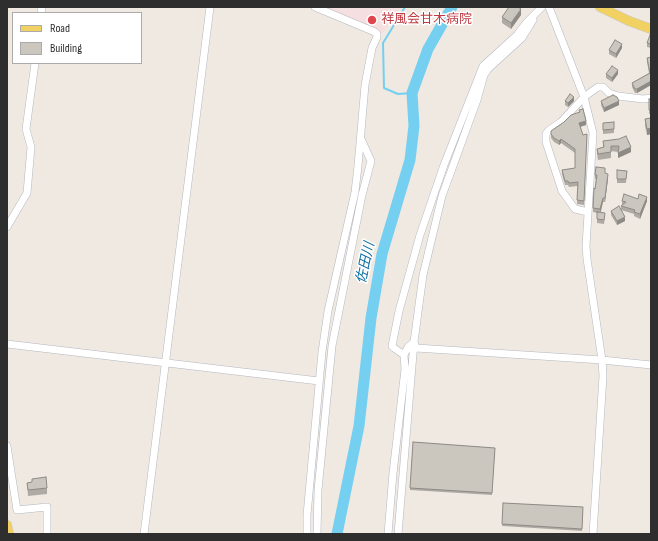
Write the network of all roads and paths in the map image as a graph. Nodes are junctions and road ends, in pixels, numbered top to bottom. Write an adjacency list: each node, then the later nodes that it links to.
1 (210, 7): 17 (street)
2 (316, 7): 10 (street)
3 (542, 7): 13 (street); 15 (street)
4 (549, 7): 8 (street)
5 (600, 7): 6 (main road)
6 (651, 29)
7 (34, 64): 12 (street)
8 (584, 97): 9 (street); 11 (street); 11 (street)
9 (651, 98)
10 (361, 139): 19 (street); 26 (street)
11 (588, 212): 16 (street)
12 (7, 227)
13 (414, 342): 15 (street); 16 (street); 28 (street)
14 (7, 344): 17 (street)
15 (404, 355): 27 (street)
16 (602, 360): 18 (street); 29 (street)
17 (166, 362): 19 (street); 24 (street)
18 (651, 365)
19 (319, 381): 25 (street)
20 (7, 446): 23 (street)
21 (7, 525): 22 (main road)
22 (9, 534)
23 (47, 534)
24 (144, 534)
25 (307, 534)
26 (317, 534)
27 (388, 534)
28 (398, 534)
29 (593, 534)

